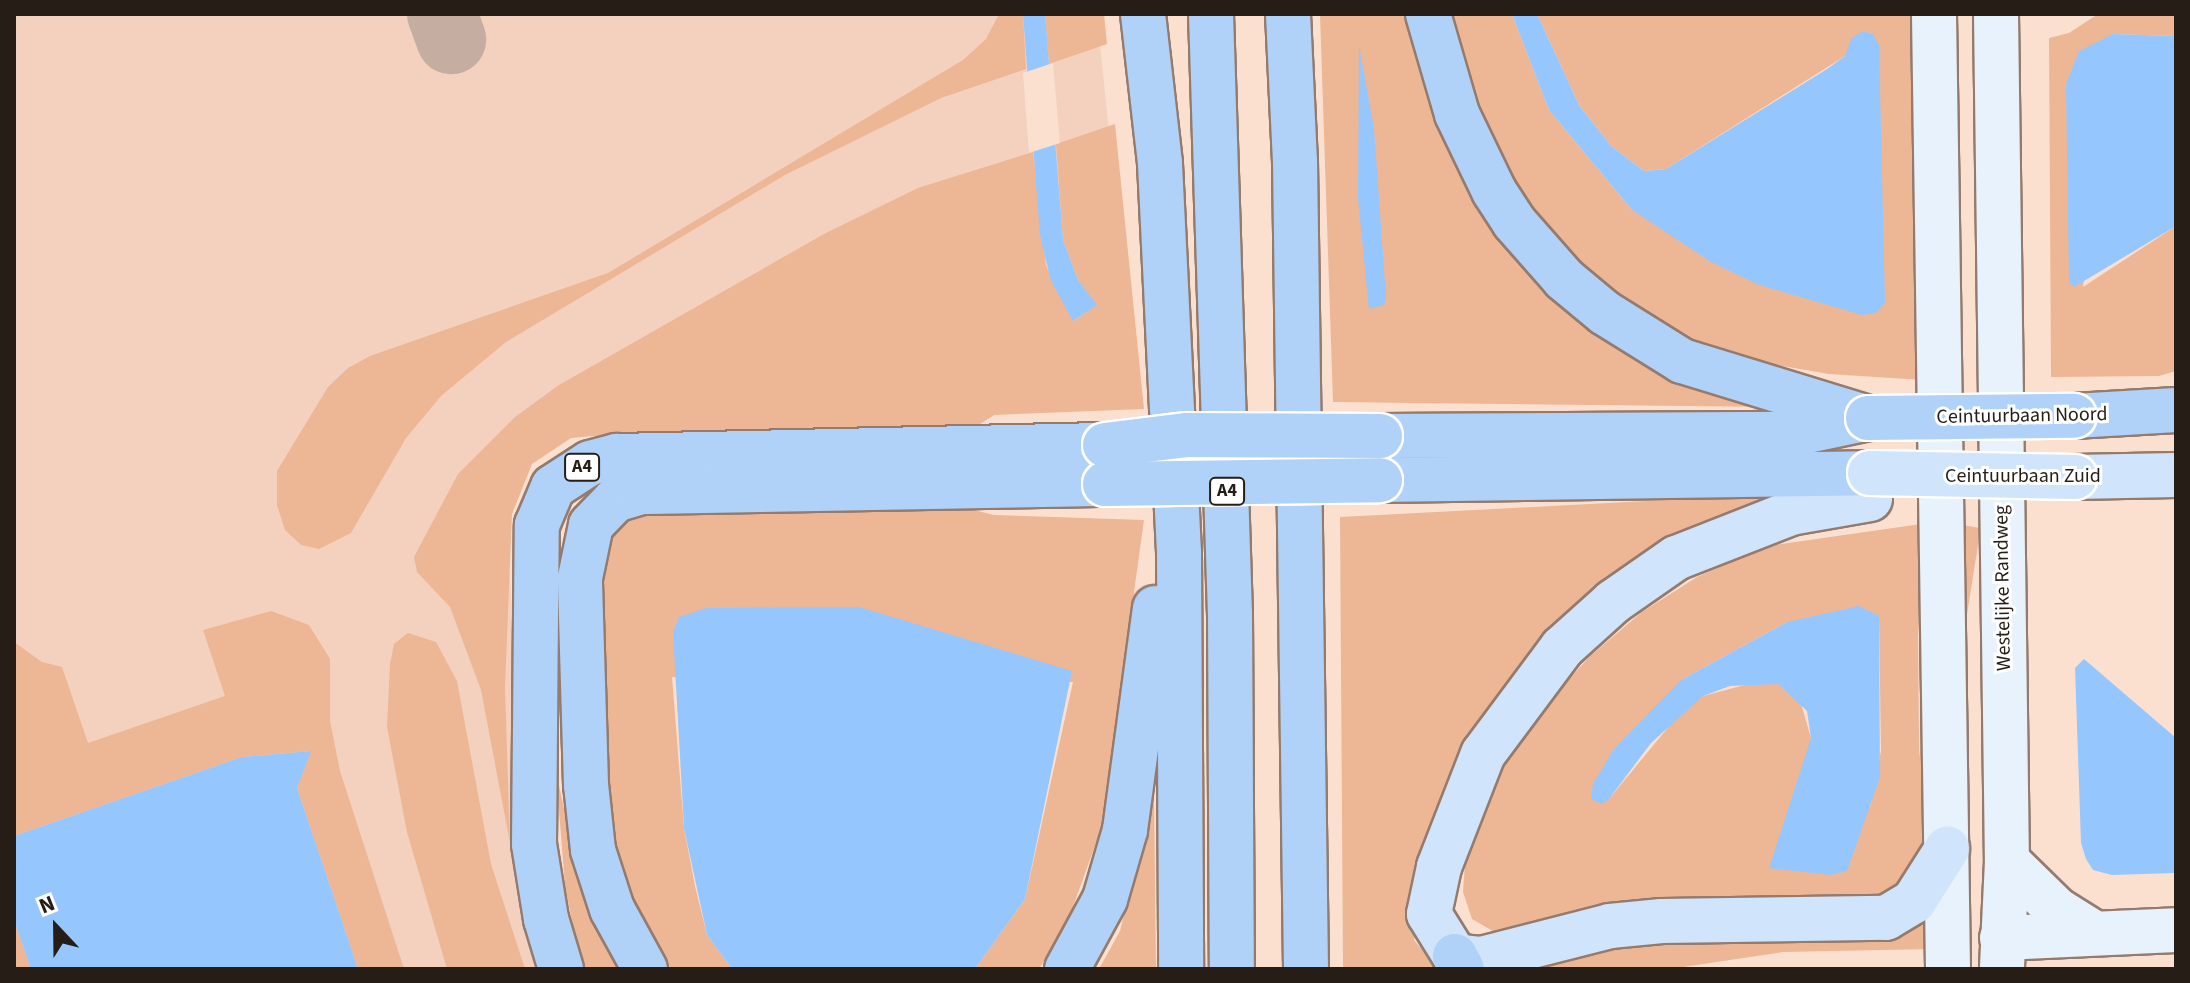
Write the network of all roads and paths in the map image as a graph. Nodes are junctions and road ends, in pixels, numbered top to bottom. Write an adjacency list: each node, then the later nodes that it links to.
1 (1143, 14): 7 (highway)
2 (1211, 14): 23 (highway, A4)
3 (1288, 14): 24 (highway)
4 (1428, 14): 9 (highway)
5 (1934, 14): 13 (street)
6 (1996, 14): 14 (street, Westelijke Randweg)
7 (1172, 390): 21 (highway); 22 (highway)
8 (2176, 410): 9 (highway, Ceintuurbaan Noord, bridge)
9 (1868, 418): 10 (highway, A4, bridge)
10 (1105, 464): 12 (highway, A4, bridge); 19 (highway, A4); 20 (highway, A4)
11 (2176, 475): 12 (main road, Ceintuurbaan Zuid, bridge)
12 (1870, 486): 18 (main road, Ceintuurbaan Zuid)
13 (1947, 849): 18 (main road); 25 (street)
14 (2007, 861): 16 (street); 17 (street, Westelijke Randweg)
15 (2176, 930): 16 (street)
16 (2091, 931): 17 (street)
17 (2002, 953): 25 (street)
18 (1459, 962)
19 (561, 969)
20 (645, 969)
21 (1067, 969)
22 (1181, 969)
23 (1232, 969)
24 (1306, 969)
25 (1949, 969)

